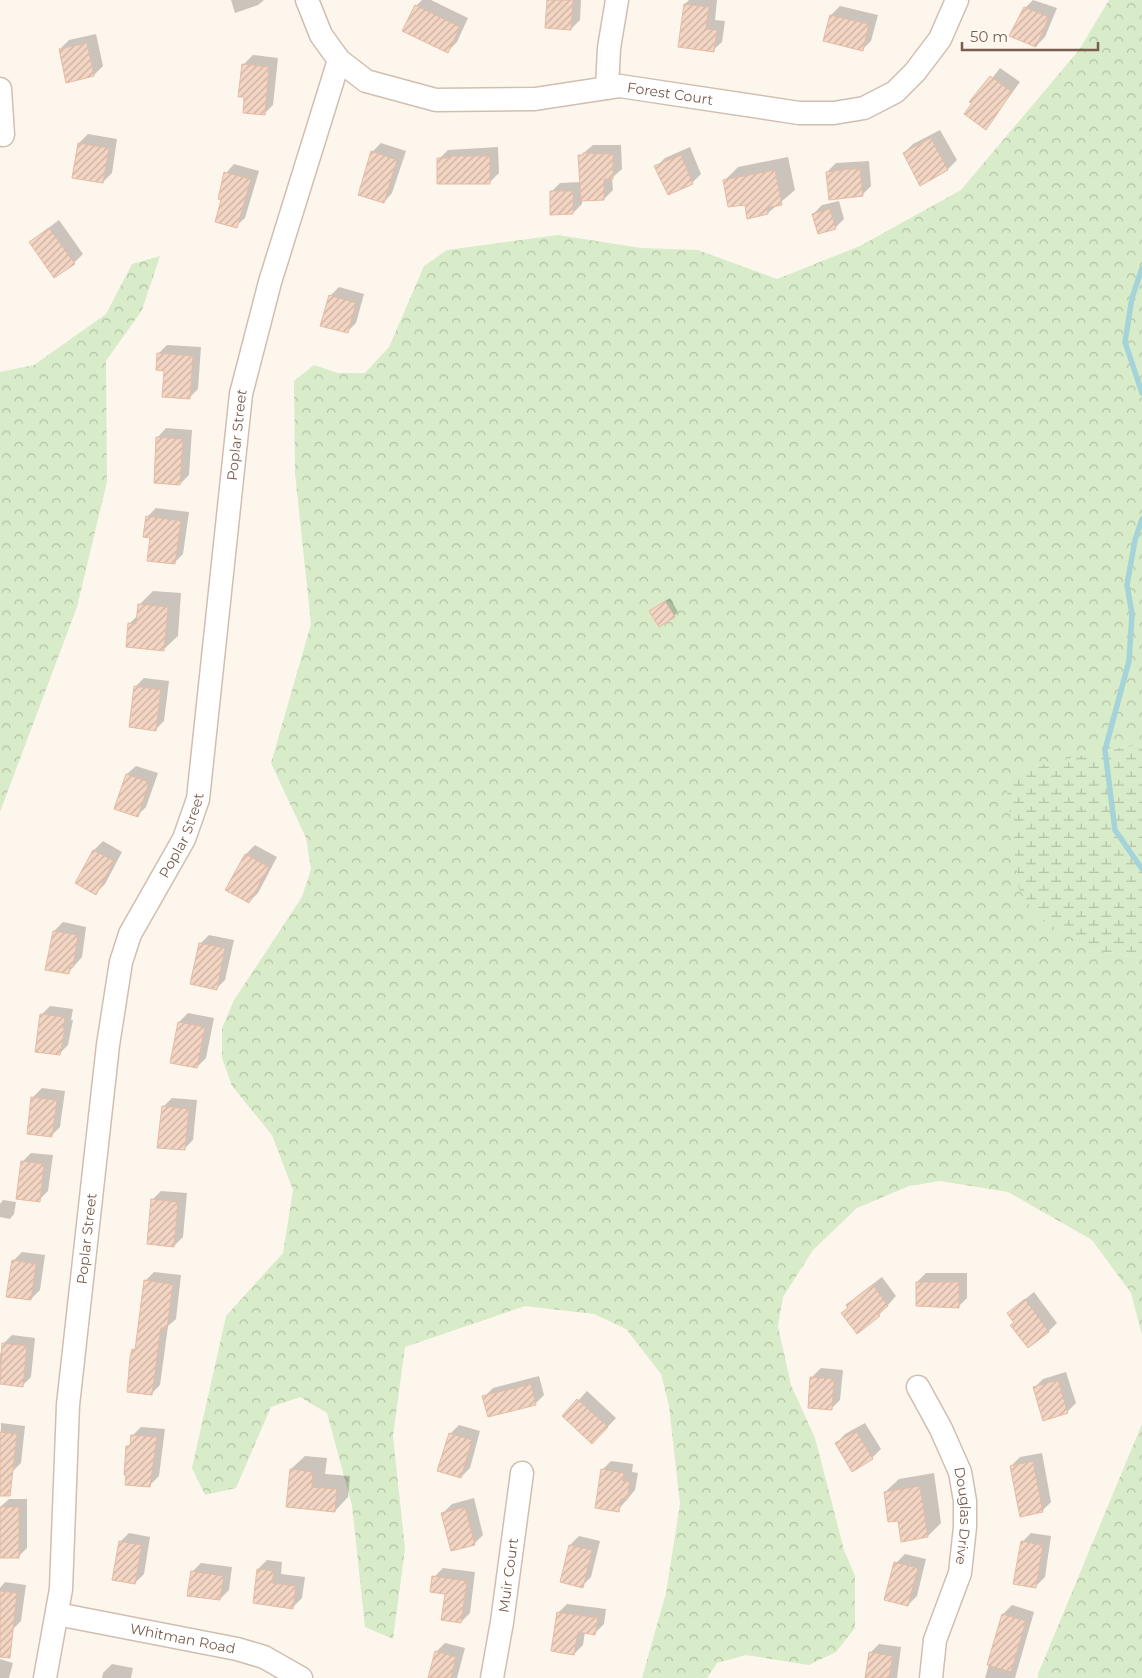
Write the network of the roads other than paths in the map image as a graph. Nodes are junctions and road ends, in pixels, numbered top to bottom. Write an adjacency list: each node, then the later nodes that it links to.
1 (308, 0): 4 (street)
2 (617, 0): 5 (street)
3 (957, 0): 5 (street, Forest Court)
4 (339, 60): 5 (street, Forest Court); 10 (street, Poplar Street)
5 (607, 88)
6 (0, 89): 7 (street)
7 (3, 135)
8 (918, 1388): 14 (street, Douglas Drive)
9 (522, 1473): 13 (street, Muir Court)
10 (57, 1614): 11 (street, Poplar Street); 12 (street, Whitman Road)
11 (45, 1678)
12 (301, 1678)
13 (492, 1678)
14 (931, 1678)

